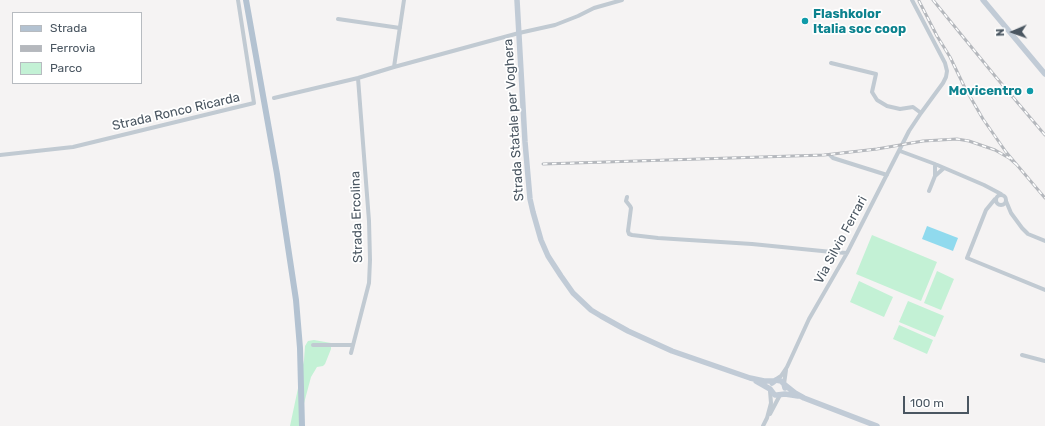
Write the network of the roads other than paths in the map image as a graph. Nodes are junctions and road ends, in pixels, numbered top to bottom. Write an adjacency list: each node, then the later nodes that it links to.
1 (238, 0): 18 (street, Strada Ronco Ricarda)
2 (246, 0): 47 (main road)
3 (404, 0): 9 (street)
4 (517, 0): 10 (main road, Strada Statale per Voghera)
5 (622, 0): 10 (street)
6 (912, 0): 16 (street, Via Silvio Ferrari)
7 (983, 0): 13 (main road)
8 (338, 19): 9 (street)
9 (400, 28): 12 (street)
10 (519, 33): 12 (street); 40 (main road, Strada Statale per Voghera)
11 (831, 63): 16 (street)
12 (394, 67): 14 (street)
13 (1045, 74)
14 (358, 78): 15 (street); 35 (street, Strada Ercolina)
15 (274, 98)
16 (921, 113): 17 (street, Via Silvio Ferrari)
17 (900, 151): 20 (street); 22 (street, Via Silvio Ferrari)
18 (0, 155)
19 (830, 155): 22 (street)
20 (935, 164): 21 (street); 23 (street)
21 (944, 168): 23 (street); 24 (street)
22 (887, 175): 32 (street, Via Silvio Ferrari)
23 (935, 176): 25 (street)
24 (989, 188): 26 (street); 28 (street)
25 (929, 191)
26 (1001, 194): 28 (street); 29 (street)
27 (627, 197): 32 (street)
28 (996, 199): 29 (street); 30 (street)
29 (1002, 203): 30 (street); 31 (street)
30 (986, 210): 33 (street)
31 (1045, 241)
32 (847, 253): 39 (street, Via Silvio Ferrari)
33 (1045, 290)
34 (312, 345): 35 (street)
35 (353, 345): 36 (street, Strada Ercolina)
36 (351, 352)
37 (1022, 355): 38 (street)
38 (1045, 361)
39 (787, 368): 41 (street, Via Silvio Ferrari); 42 (street, Via Silvio Ferrari)
40 (750, 378): 41 (main road, Strada Statale per Voghera); 43 (main road, Strada Statale per Voghera)
41 (775, 381): 42 (main road, Strada Statale per Voghera); 43 (main road)
42 (784, 385): 44 (main road); 45 (main road, Strada Statale per Voghera)
43 (770, 390): 44 (main road, Strada Statale per Voghera); 46 (street)
44 (781, 394): 45 (main road, Strada Statale per Voghera); 46 (street)
45 (804, 398): 49 (main road, Strada Statale per Voghera)
46 (767, 418): 48 (street)
47 (302, 426)
48 (763, 426)
49 (877, 426)

